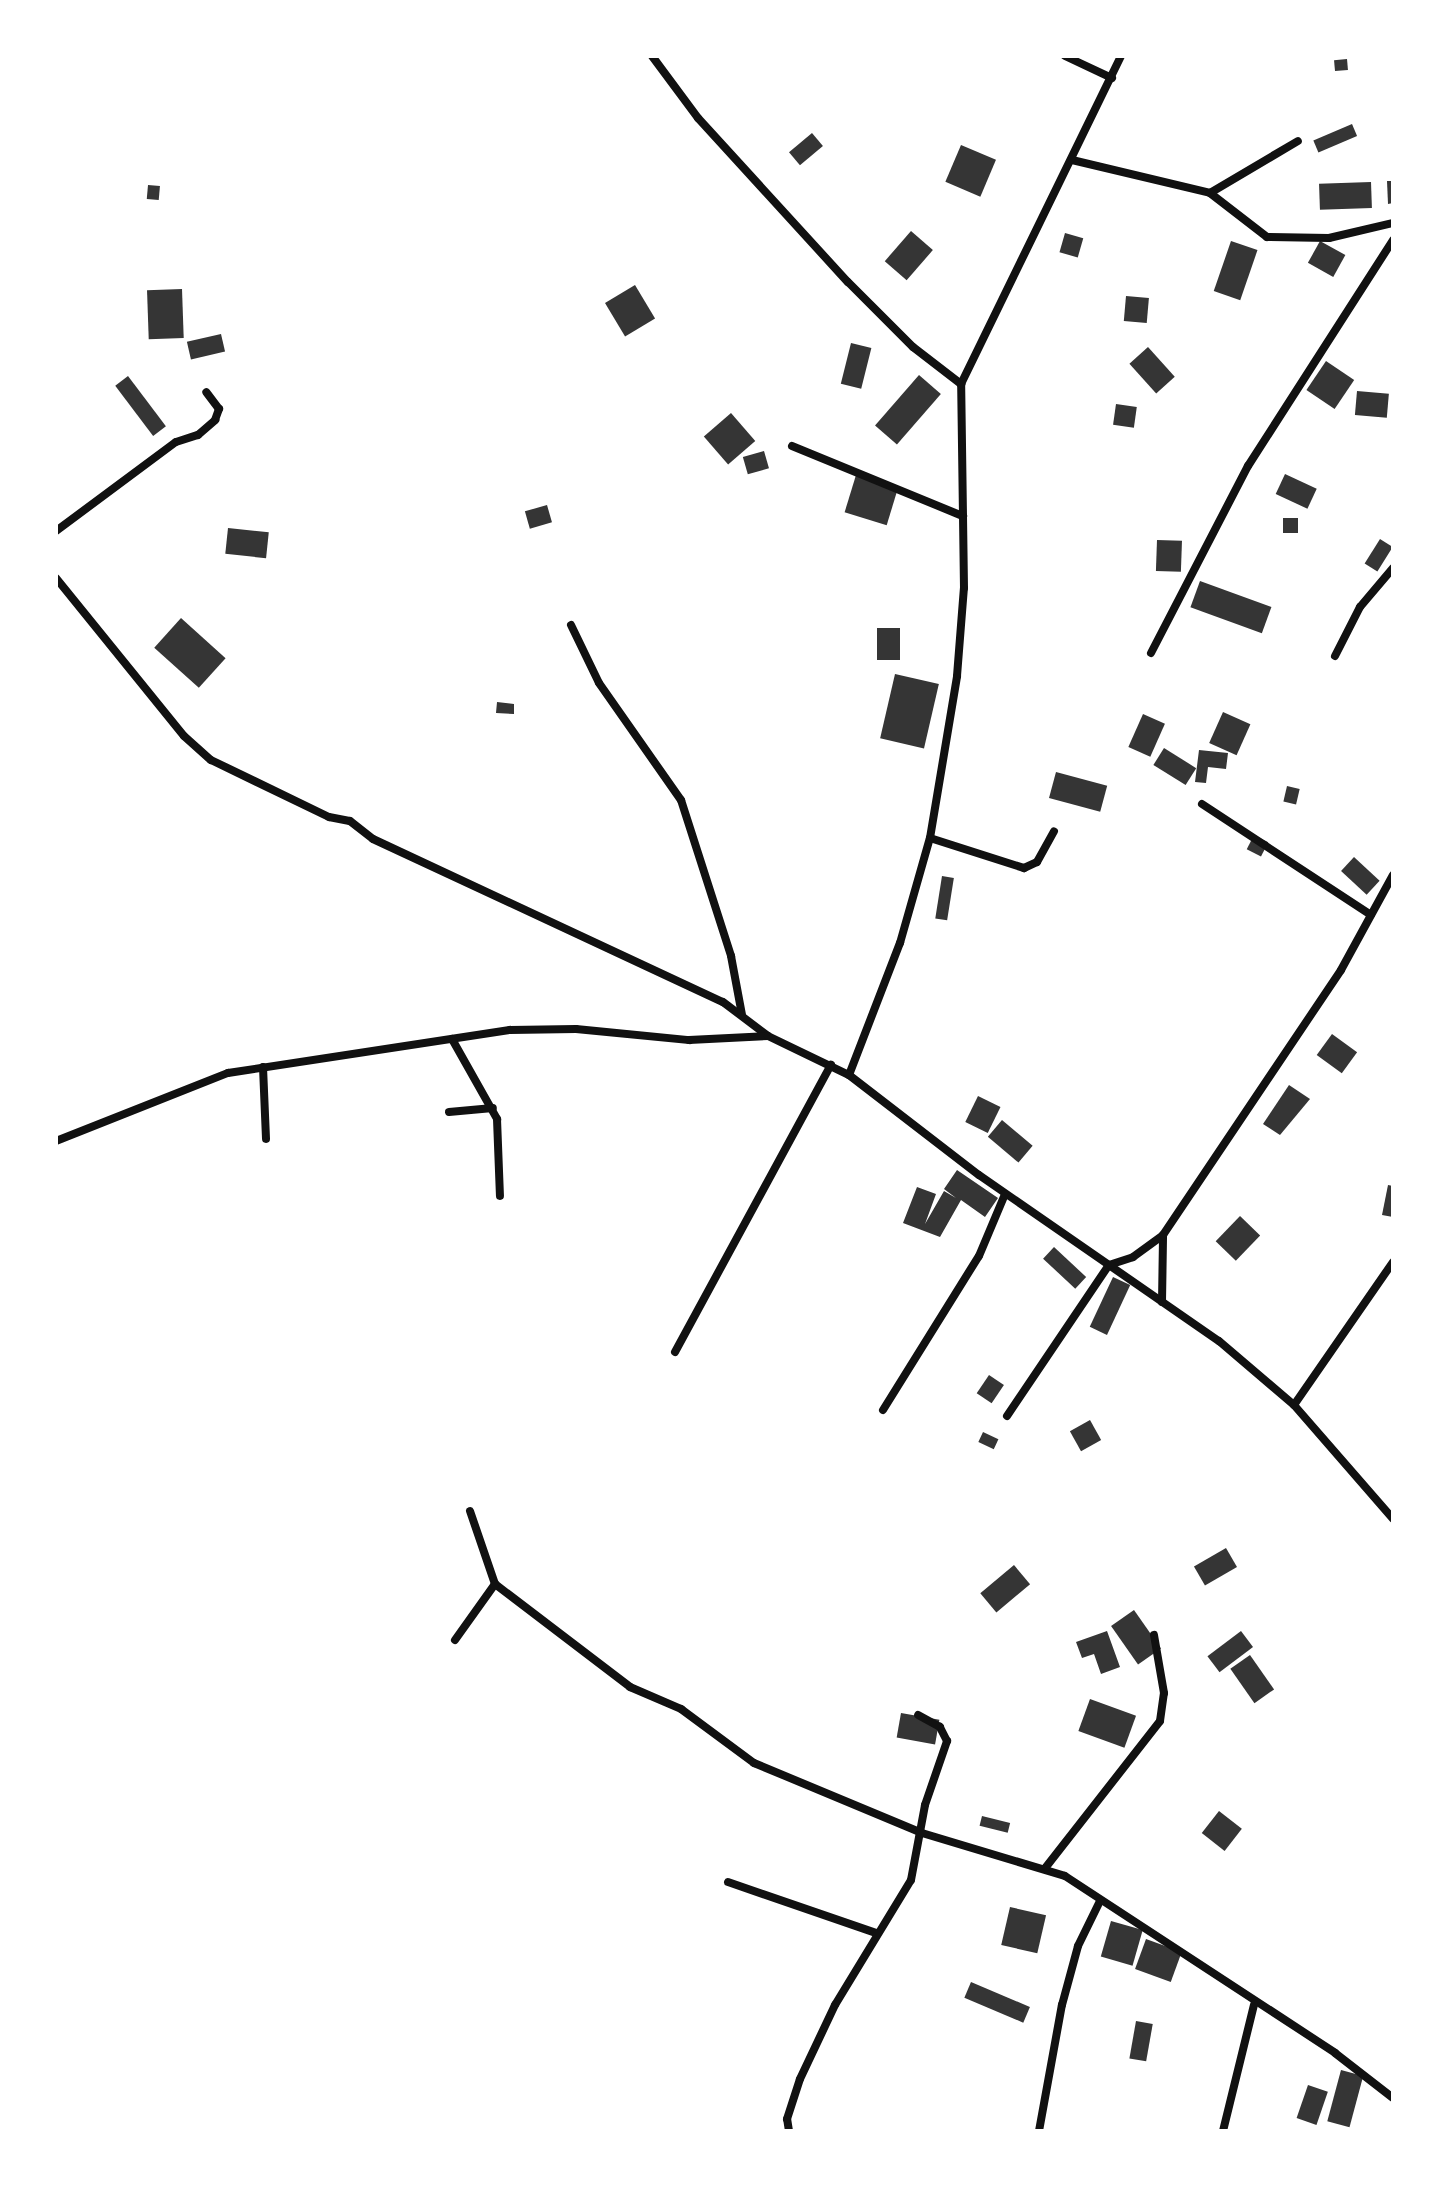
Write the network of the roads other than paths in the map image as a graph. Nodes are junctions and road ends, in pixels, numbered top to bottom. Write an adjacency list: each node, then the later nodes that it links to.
1 (652, 56): 10 (street)
2 (1065, 56): 4 (street)
3 (1121, 56): 4 (street)
4 (1112, 78): 6 (street)
5 (1298, 141): 7 (street)
6 (1072, 160): 7 (street); 10 (street)
7 (1210, 193): 8 (street)
8 (1393, 223)
9 (1393, 240): 18 (street)
10 (961, 384): 13 (street)
11 (206, 392): 14 (street)
12 (792, 446): 13 (street)
13 (963, 516): 22 (street)
14 (56, 531)
15 (1393, 568): 19 (street)
16 (56, 578): 25 (street)
17 (571, 625): 25 (street)
18 (1151, 653)
19 (1335, 656)
20 (1202, 804): 24 (street)
21 (1054, 831): 22 (street)
22 (930, 838): 30 (street)
23 (1393, 875): 24 (street)
24 (1371, 915): 37 (street)
25 (742, 1015): 26 (street)
26 (768, 1036): 27 (street); 28 (street)
27 (452, 1039): 29 (street); 31 (street)
28 (831, 1065): 30 (street); 41 (street)
29 (263, 1067): 33 (street); 34 (street)
30 (849, 1075): 35 (street)
31 (493, 1108): 32 (street); 36 (street)
32 (449, 1112)
33 (266, 1139)
34 (56, 1141)
35 (1005, 1194): 39 (street); 43 (street)
36 (500, 1196)
37 (1163, 1235): 39 (street); 40 (street)
38 (1393, 1262): 42 (street)
39 (1109, 1265): 40 (street); 44 (street)
40 (1162, 1302): 42 (street)
41 (675, 1352)
42 (1294, 1405): 46 (street)
43 (883, 1410)
44 (1007, 1416)
45 (470, 1511): 47 (street)
46 (1393, 1519)
47 (495, 1584): 49 (street); 51 (street)
48 (1154, 1635): 52 (street)
49 (455, 1640)
50 (918, 1715): 51 (street)
51 (922, 1833): 52 (street); 55 (street)
52 (1046, 1867): 54 (street)
53 (728, 1882): 55 (street)
54 (1100, 1901): 56 (street); 59 (street)
55 (876, 1933): 58 (street)
56 (1254, 2005): 57 (street); 60 (street)
57 (1393, 2098)
58 (789, 2131)
59 (1039, 2131)
60 (1223, 2131)

